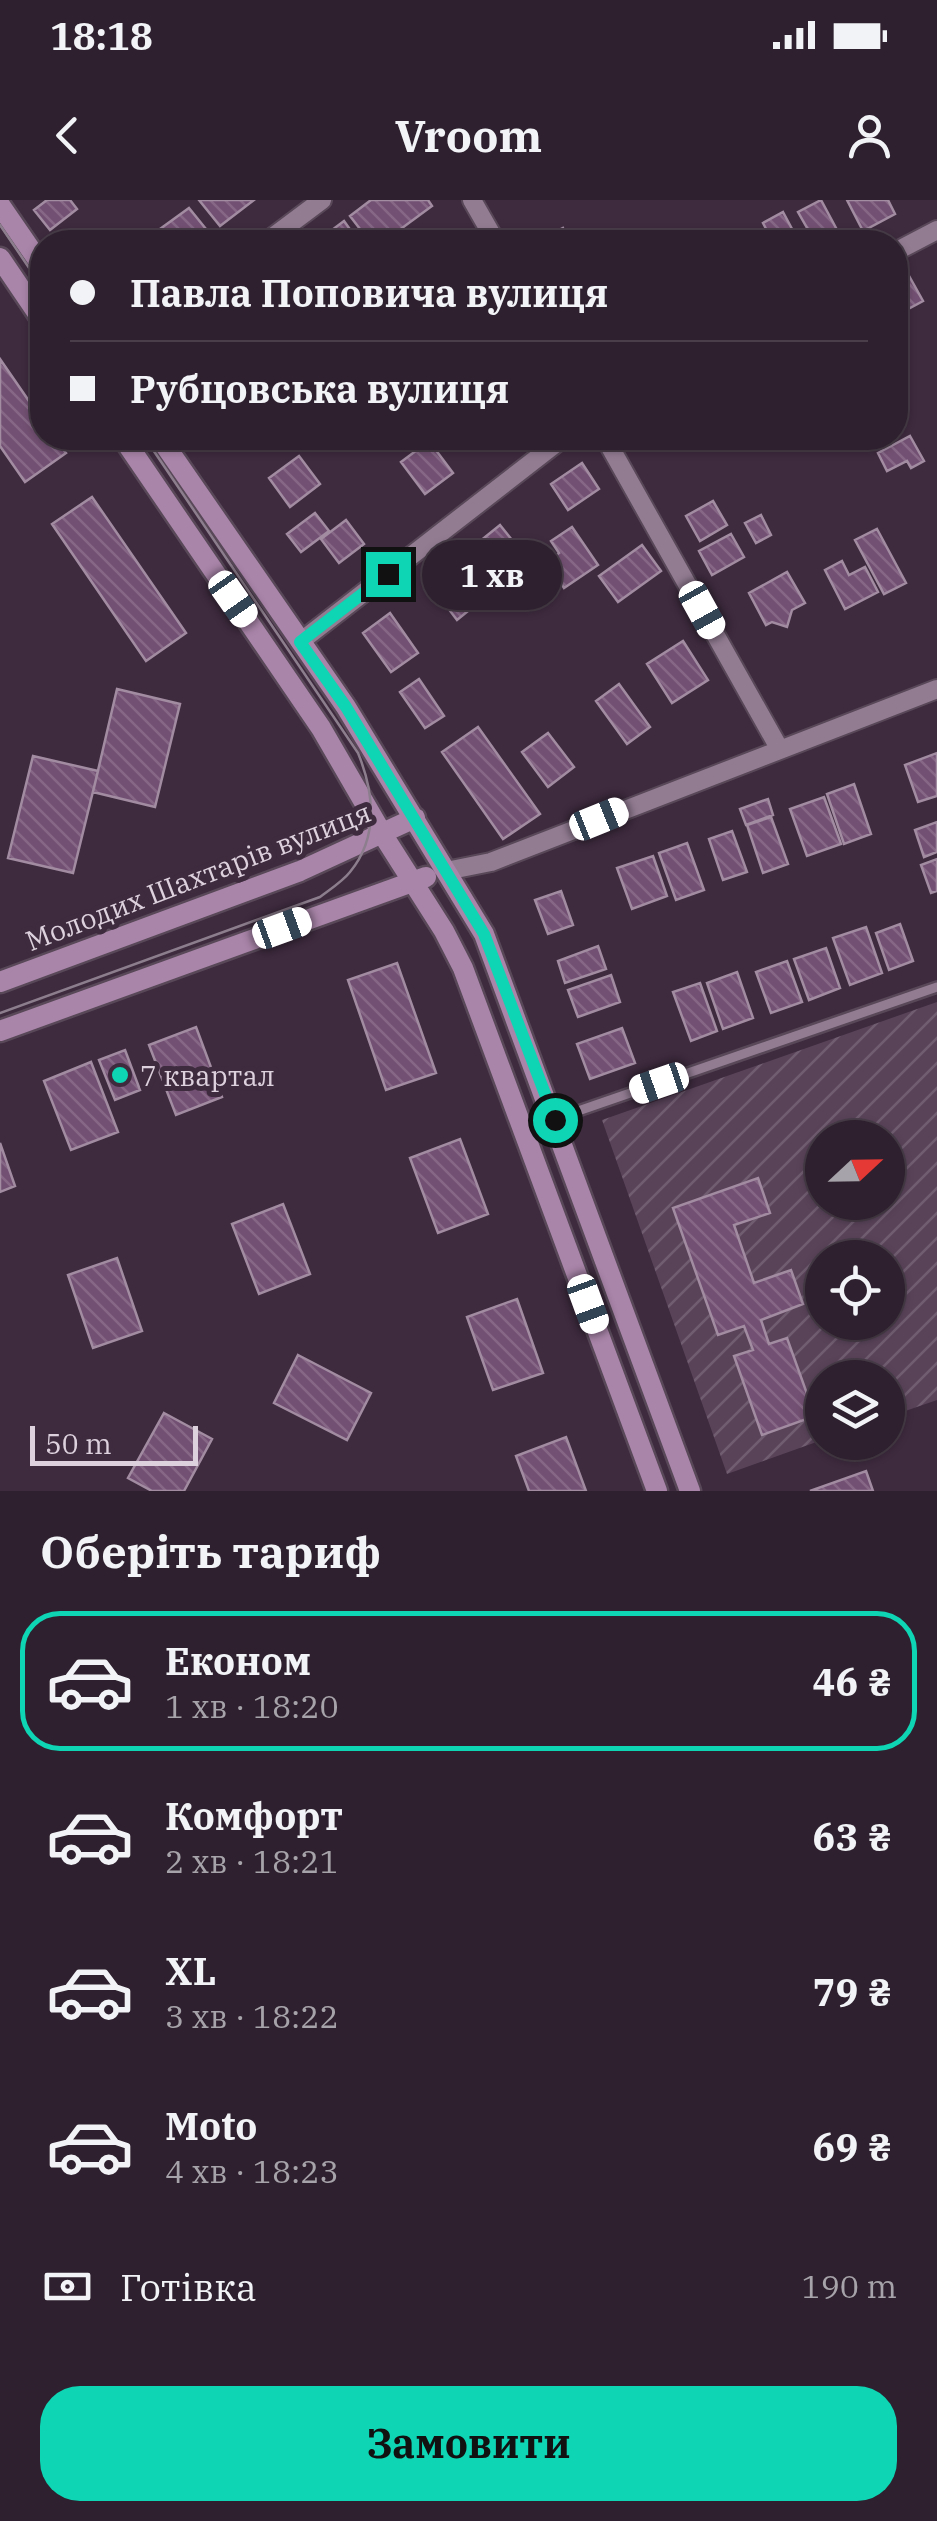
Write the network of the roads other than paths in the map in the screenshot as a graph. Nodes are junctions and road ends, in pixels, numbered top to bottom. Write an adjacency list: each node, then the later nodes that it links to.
1 (322, 200): 4 (street)
2 (472, 200): 5 (street)
3 (0, 205): 8 (main road)
4 (282, 230)
5 (489, 230)
6 (937, 230): 7 (street)
7 (908, 245)
8 (30, 249)
9 (0, 258): 10 (main road)
10 (30, 302)
11 (131, 450): 19 (main road)
12 (168, 450): 15 (main road)
13 (548, 450): 15 (street)
14 (611, 450): 17 (street)
15 (300, 642): 18 (main road)
16 (937, 689): 17 (street)
17 (780, 748): 20 (street)
18 (414, 818): 19 (main road, Молодих Шахтарів вулиця); 20 (main road)
19 (383, 835): 21 (main road); 22 (main road, Молодих Шахтарів вулиця)
20 (446, 872): 21 (main road); 25 (main road)
21 (414, 880): 24 (main road); 26 (main road)
22 (0, 982)
23 (937, 987): 25 (lane)
24 (0, 1031)
25 (555, 1120): 27 (main road)
26 (657, 1491)
27 (690, 1491)

